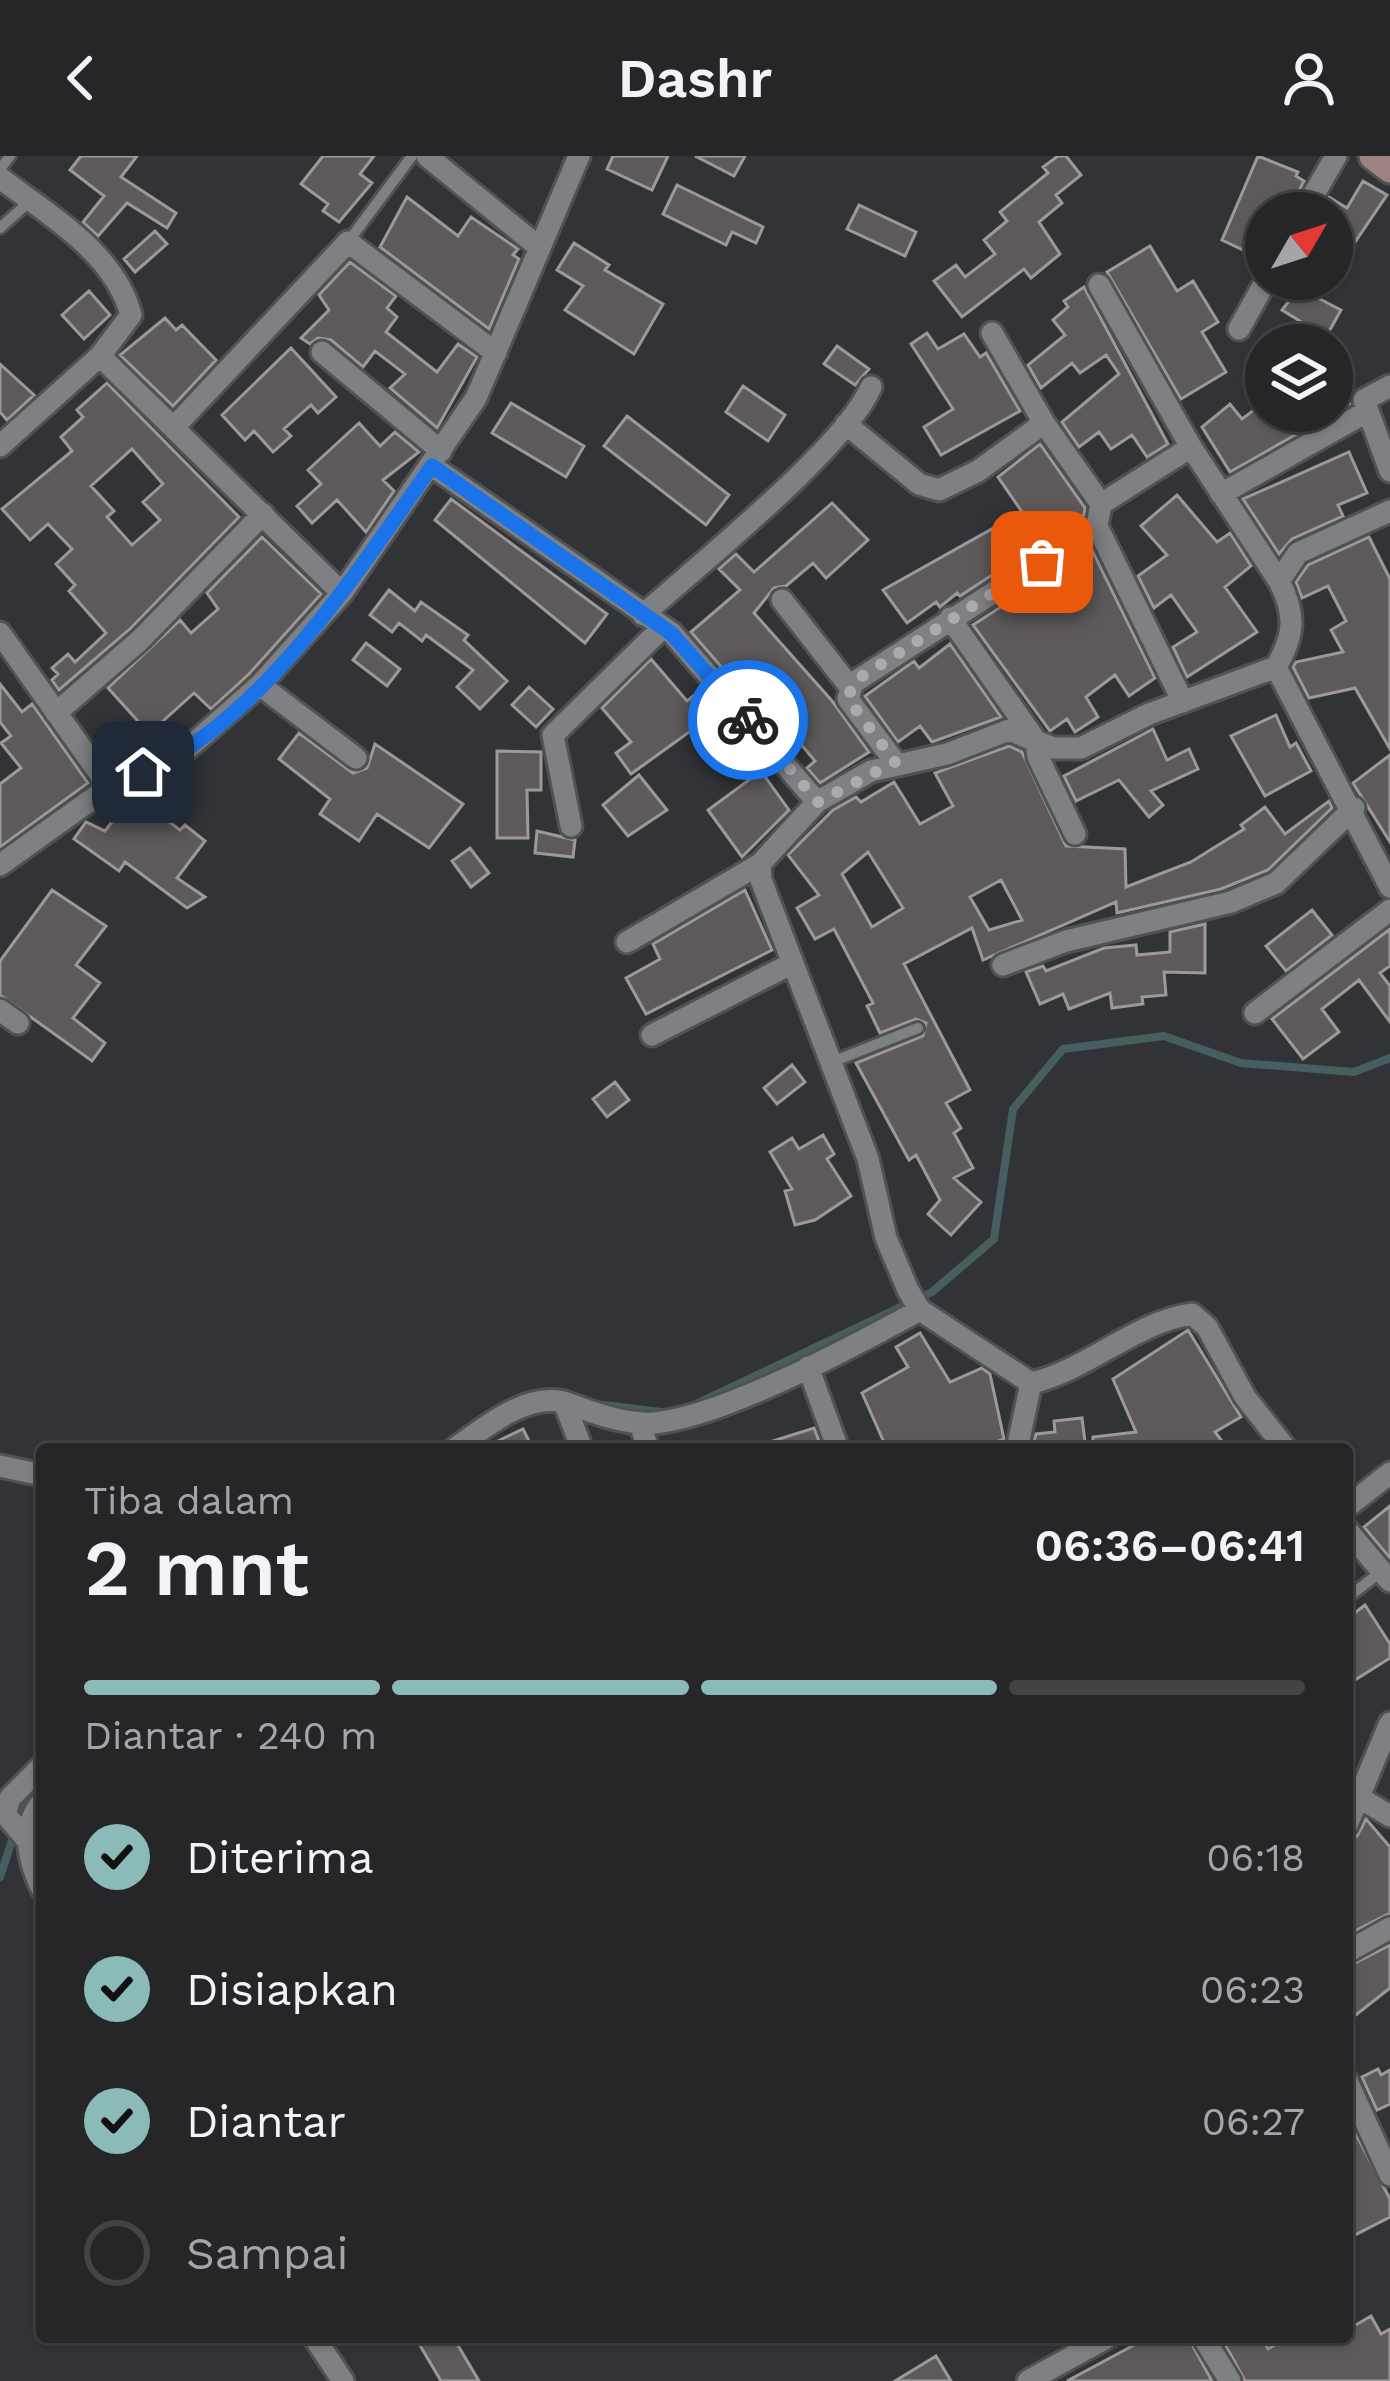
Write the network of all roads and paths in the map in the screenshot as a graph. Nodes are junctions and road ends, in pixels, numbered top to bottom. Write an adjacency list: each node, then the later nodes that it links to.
1 (10, 156): 7 (lane)
2 (412, 156): 13 (lane)
3 (427, 156): 14 (street)
4 (579, 156): 14 (street)
5 (1336, 156): 10 (street)
6 (1372, 156): 8 (street)
7 (0, 169)
8 (1390, 169)
9 (0, 178): 11 (street)
10 (1316, 192)
11 (30, 201): 12 (lane); 21 (street)
12 (0, 227)
13 (348, 242): 20 (street); 27 (street)
14 (540, 248): 20 (street)
15 (1099, 285): 29 (street)
16 (1255, 300): 17 (street)
17 (1239, 329)
18 (992, 332): 25 (street)
19 (322, 352): 30 (street)
20 (496, 353): 30 (street)
21 (100, 356): 27 (street); 28 (street)
22 (1390, 386): 24 (street)
23 (872, 387): 26 (street)
24 (1368, 411): 31 (street); 32 (street)
25 (1044, 423): 26 (street); 35 (street)
26 (846, 424): 40 (street)
27 (176, 425): 34 (street)
28 (0, 446)
29 (1191, 447): 32 (street); 35 (street)
30 (436, 459): 37 (street); 40 (street)
31 (1390, 471)
32 (1221, 494): 36 (street)
33 (1390, 511): 36 (street)
34 (263, 514): 37 (street); 46 (street)
35 (1099, 515): 39 (street); 45 (street)
36 (1279, 580): 42 (street)
37 (342, 593): 43 (street)
38 (782, 600): 44 (street)
39 (950, 619): 44 (street); 47 (street)
40 (666, 631): 51 (street); 53 (street)
41 (0, 633): 46 (street)
42 (1276, 667): 45 (street); 52 (street)
43 (260, 685): 48 (street); 50 (street)
44 (850, 687): 49 (street)
45 (1183, 702): 47 (street)
46 (56, 713): 50 (street)
47 (1036, 741): 49 (street); 54 (street)
48 (356, 758)
49 (895, 762): 51 (street)
50 (109, 787): 56 (street)
51 (818, 802): 55 (street)
52 (1354, 808): 57 (street); 61 (street)
53 (571, 826)
54 (1075, 834)
55 (760, 864): 59 (street); 60 (street)
56 (0, 865)
57 (1390, 887)
58 (1390, 910): 62 (street)
59 (627, 943)
60 (793, 963): 64 (street); 65 (street)
61 (1003, 965)
62 (1255, 1013)
63 (917, 1028): 65 (lane)
64 (652, 1035)
65 (832, 1062): 66 (street)
66 (915, 1301): 67 (street); 68 (street)
67 (808, 1367): 70 (street); 74 (street)
68 (1031, 1383): 75 (street); 76 (street)
69 (564, 1402): 70 (street); 71 (street); 72 (street)
70 (640, 1423): 73 (street)
71 (464, 1443)
72 (580, 1443)
73 (646, 1443)
74 (836, 1443)
75 (1018, 1443)
76 (1281, 1443)
77 (0, 1466): 78 (street)
78 (36, 1474)
79 (1390, 1474): 80 (street)
80 (1353, 1502)
81 (1353, 1537): 82 (street)
82 (1386, 1576): 83 (lane)
83 (1353, 1595)
84 (1390, 1723): 86 (street)
85 (36, 1772): 90 (street)
86 (1360, 1798): 88 (street); 89 (street)
87 (36, 1810): 90 (street)
88 (1353, 1813)
89 (1390, 1816)
90 (21, 1835): 91 (street)
91 (36, 1873)
92 (1390, 1928): 93 (street)
93 (1353, 1949)
94 (1353, 2094): 95 (street)
95 (1390, 2175)
96 (318, 2343): 99 (street)
97 (1097, 2343): 100 (street)
98 (1207, 2343): 101 (street)
99 (343, 2381)
100 (1028, 2381)
101 (1230, 2381)

